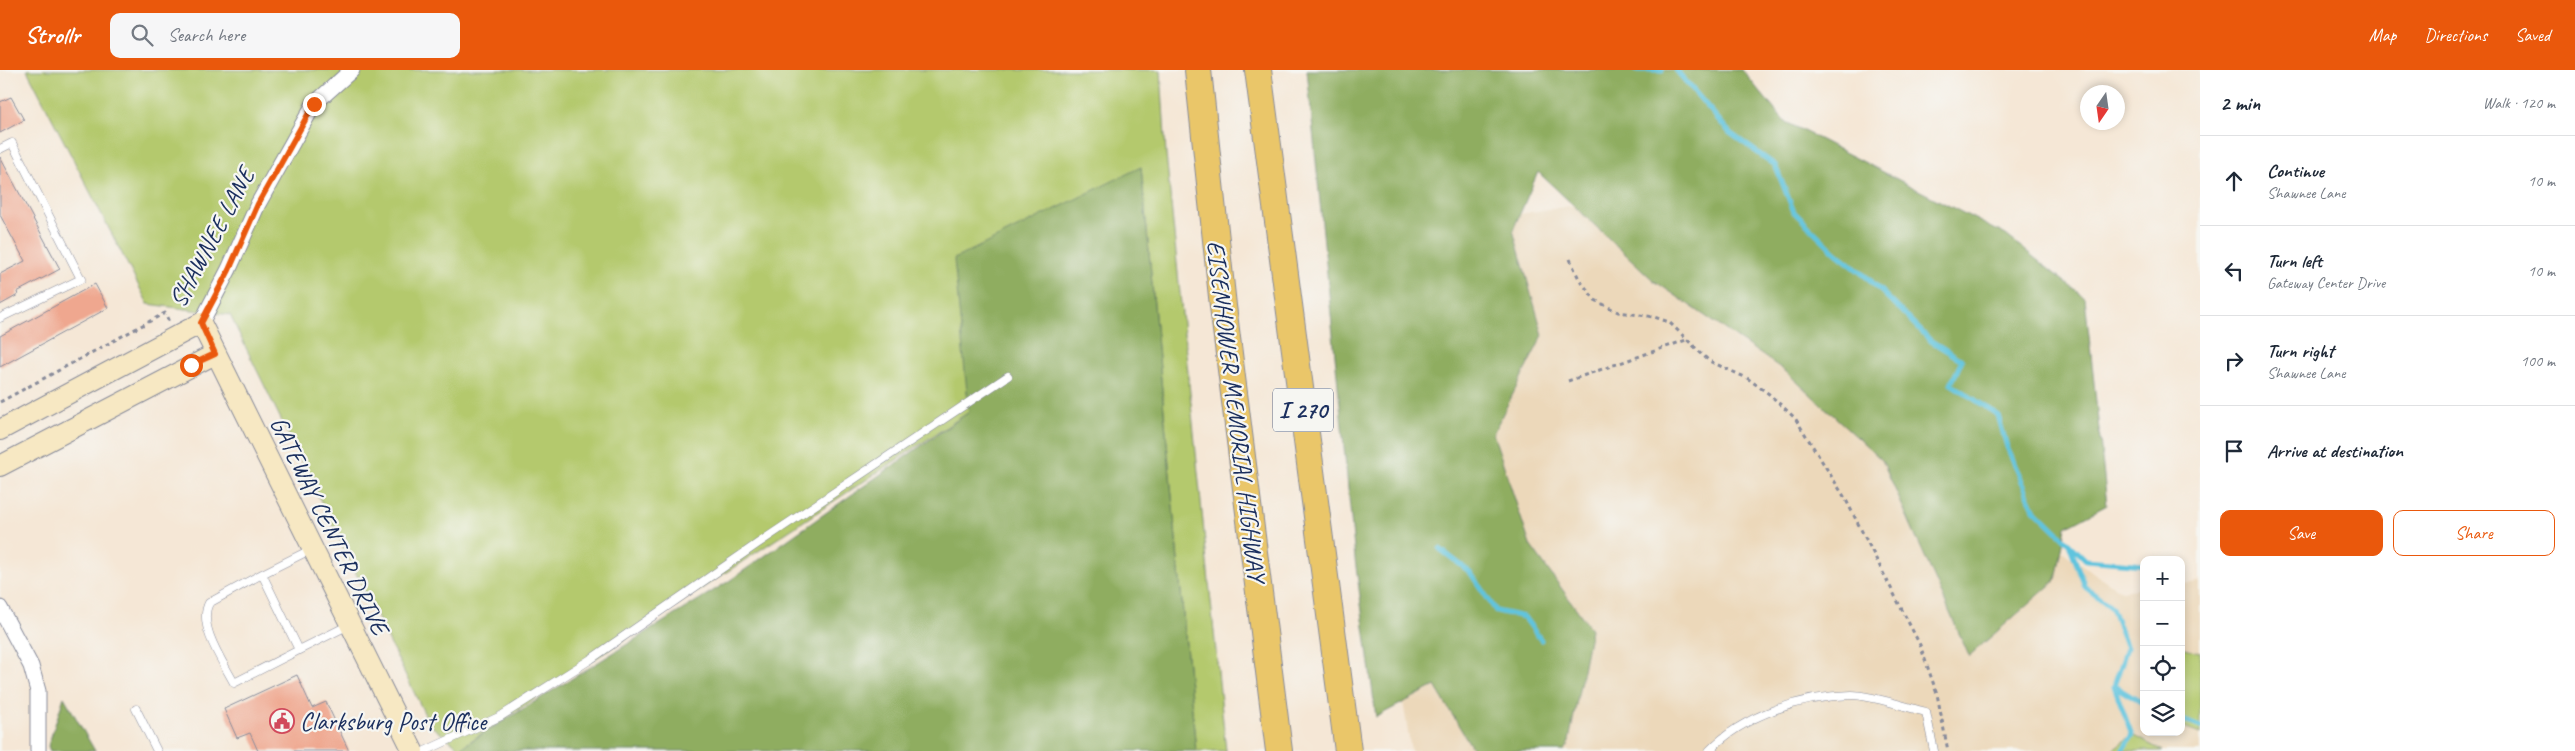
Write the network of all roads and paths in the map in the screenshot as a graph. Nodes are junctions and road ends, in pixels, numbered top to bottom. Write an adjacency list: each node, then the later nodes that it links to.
1 (352, 70): 7 (street, SHAWNEE LANE)
2 (1198, 70): 24 (highway, EISENHOWER MEMORIAL HIGHWAY / I 270)
3 (1258, 70): 25 (highway, I 270)
4 (0, 149): 6 (lane)
5 (1570, 259): 8 (path)
6 (0, 318)
7 (201, 323): 9 (street, GATEWAY CENTER DRIVE); 12 (street, SHAWNEE LANE)
8 (1686, 340): 11 (path); 28 (path)
9 (215, 354): 13 (street); 14 (street, GATEWAY CENTER DRIVE)
10 (1008, 376): 23 (lane)
11 (1568, 381)
12 (0, 430)
13 (0, 466)
14 (314, 548): 15 (lane); 17 (street, GATEWAY CENTER DRIVE)
15 (262, 574): 18 (lane); 18 (lane)
16 (0, 608): 20 (street)
17 (350, 624): 18 (lane); 22 (street, GATEWAY CENTER DRIVE)
18 (299, 650)
19 (136, 709): 21 (lane)
20 (38, 751)
21 (156, 751)
22 (412, 751)
23 (425, 751)
24 (1279, 751)
25 (1348, 751)
26 (1708, 751): 27 (lane)
27 (1934, 751)
28 (1948, 751)

